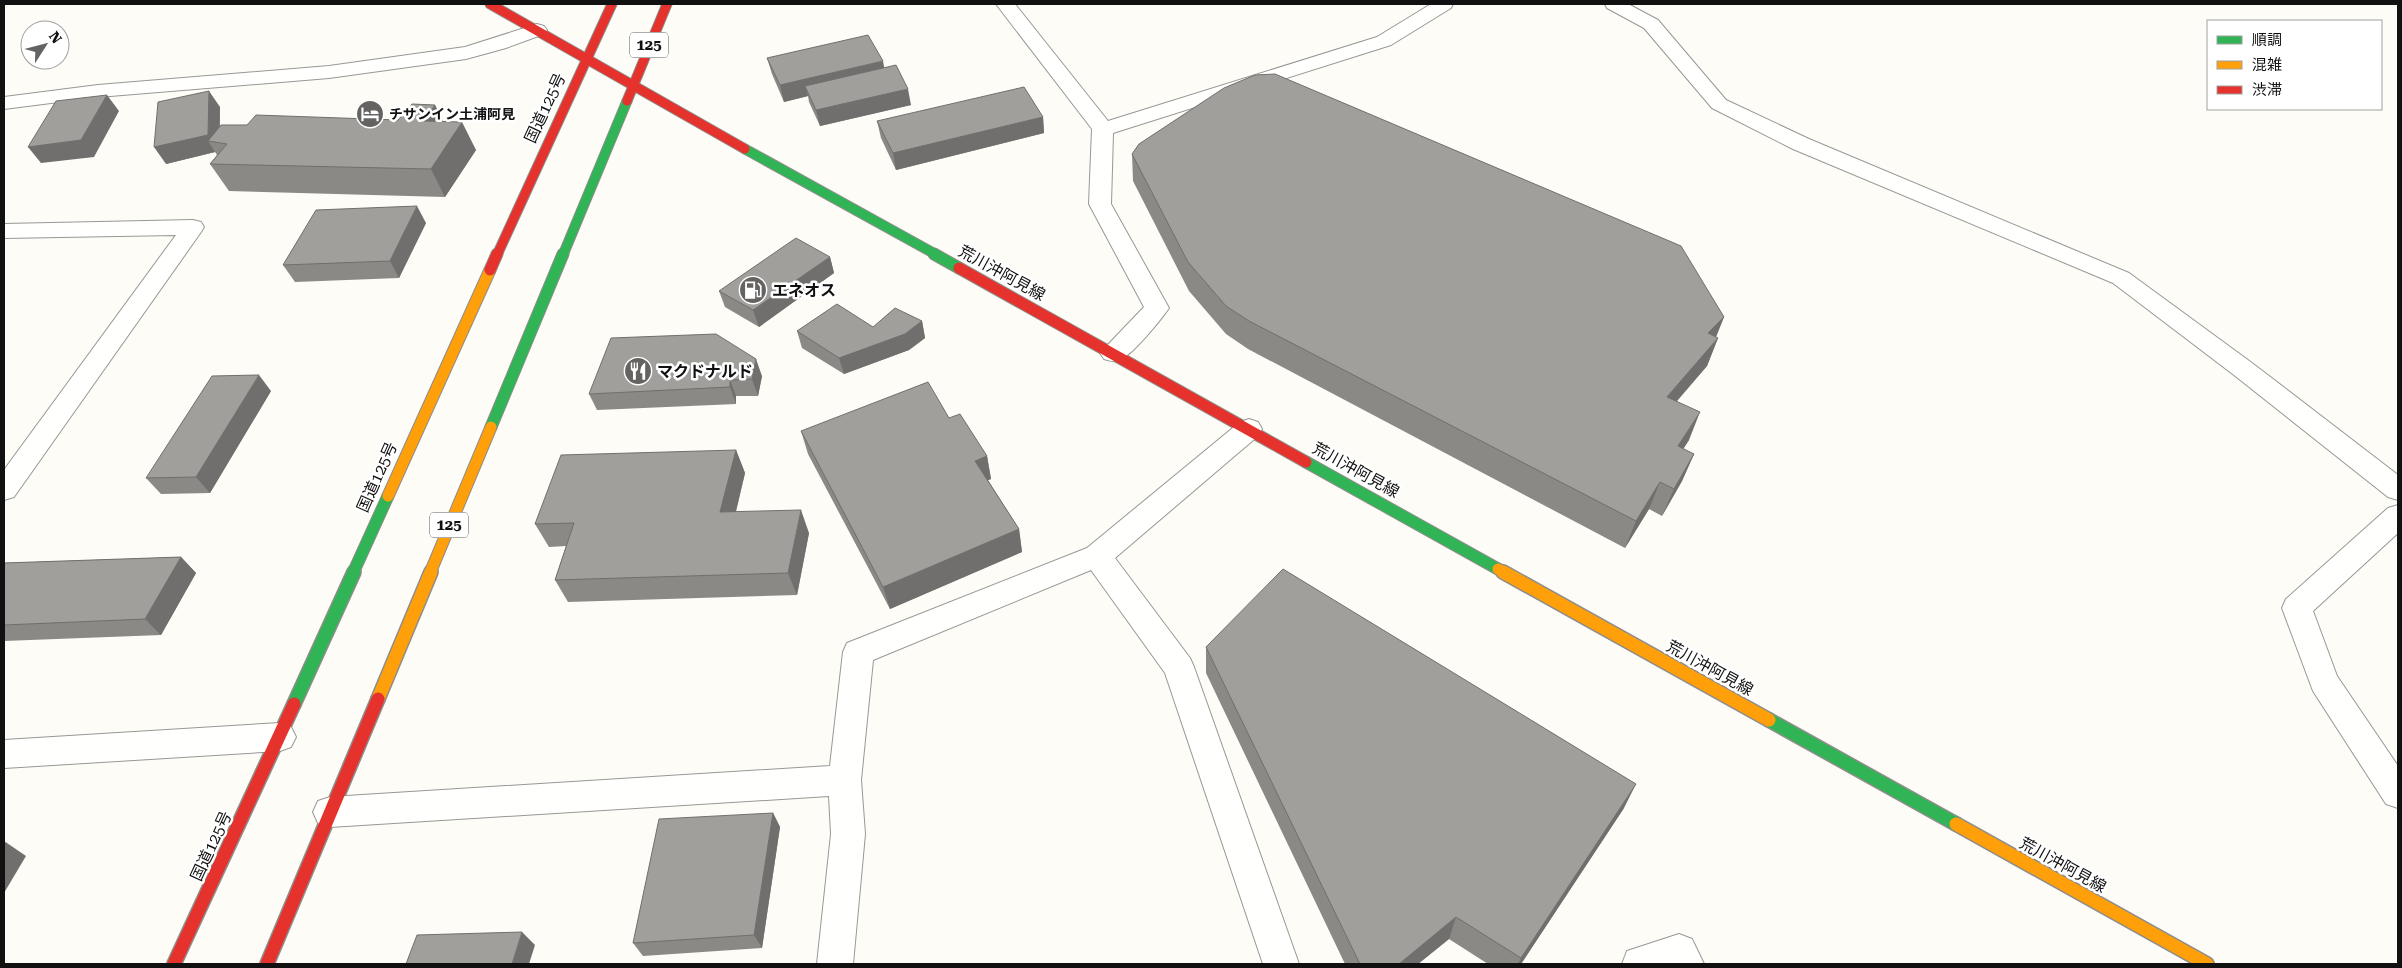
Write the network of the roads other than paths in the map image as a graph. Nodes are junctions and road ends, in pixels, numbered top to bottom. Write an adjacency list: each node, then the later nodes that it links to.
1 (490, 4): 7 (main road, 荒川沖阿見線)
2 (612, 4): 8 (main road, 国道125号)
3 (667, 4): 9 (main road, 125)
4 (1005, 4): 11 (street)
5 (1444, 4): 11 (street)
6 (1614, 4): 16 (street)
7 (537, 30): 8 (main road, 荒川沖阿見線); 10 (street)
8 (586, 58): 9 (main road, 荒川沖阿見線); 19 (main road, 国道125号)
9 (632, 86): 13 (main road, 荒川沖阿見線); 23 (main road, 125)
10 (4, 103)
11 (1103, 129): 13 (street)
12 (4, 231): 15 (street)
13 (1113, 353): 14 (main road, 荒川沖阿見線)
14 (1249, 429): 18 (street); 30 (main road, 荒川沖阿見線)
15 (4, 490)
16 (2398, 490)
17 (2398, 516): 22 (street)
18 (1097, 556): 21 (street); 27 (street)
19 (280, 737): 20 (street); 24 (main road, 国道125号)
20 (4, 754)
21 (845, 780): 23 (street); 26 (street)
22 (2398, 793)
23 (330, 812): 25 (main road, 125)
24 (174, 964)
25 (267, 964)
26 (835, 964)
27 (1281, 964)
28 (1640, 964): 29 (street)
29 (1686, 964)
30 (2207, 964)

